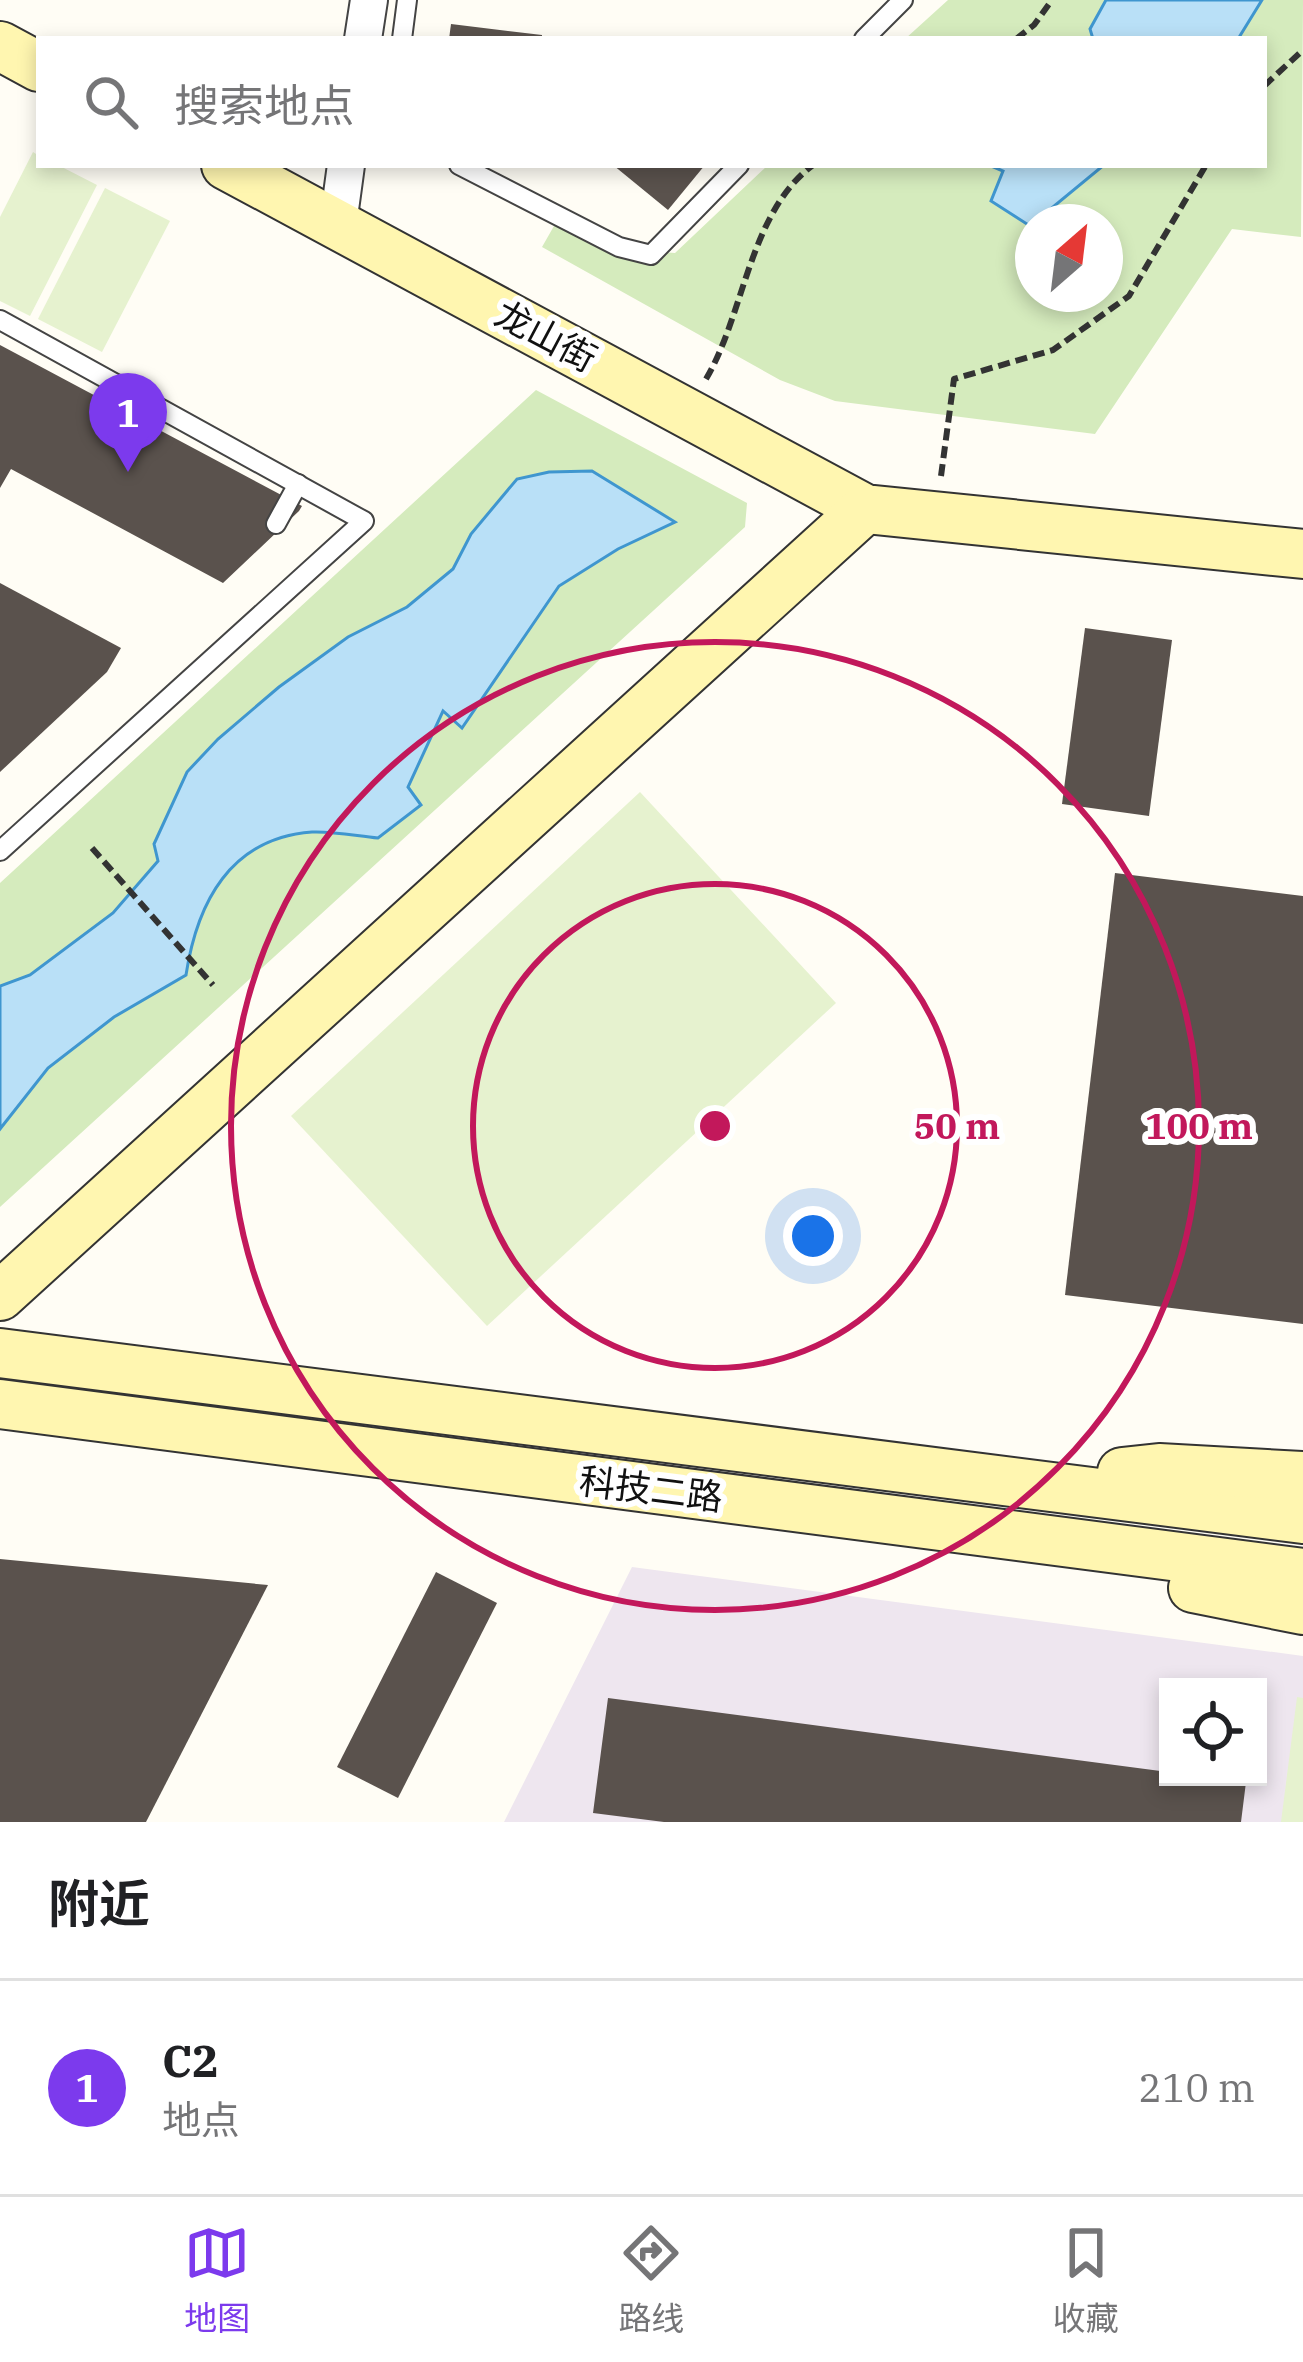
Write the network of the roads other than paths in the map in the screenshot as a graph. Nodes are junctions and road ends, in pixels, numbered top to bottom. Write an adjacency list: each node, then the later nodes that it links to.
1 (369, 0): 4 (street)
2 (407, 0): 5 (lane)
3 (903, 0): 6 (lane)
4 (363, 36)
5 (402, 36)
6 (867, 36)
7 (0, 46): 8 (street)
8 (36, 65)
9 (232, 168): 13 (street, 龙山街)
10 (346, 168): 13 (street)
11 (465, 168): 12 (lane)
12 (737, 168)
13 (338, 224): 16 (street, 龙山街)
14 (0, 320): 15 (lane)
15 (298, 484): 17 (lane); 19 (lane)
16 (865, 509): 18 (street); 20 (street)
17 (276, 524)
18 (1303, 554)
19 (0, 851)
20 (0, 1296)
21 (0, 1353): 24 (street, 科技二路)
22 (0, 1404): 26 (street, 科技二路)
23 (1303, 1476): 24 (street)
24 (1025, 1481): 25 (street, 科技二路)
25 (1303, 1519)
26 (1021, 1537): 27 (street, 科技二路); 28 (street)
27 (1303, 1573)
28 (1303, 1610)

